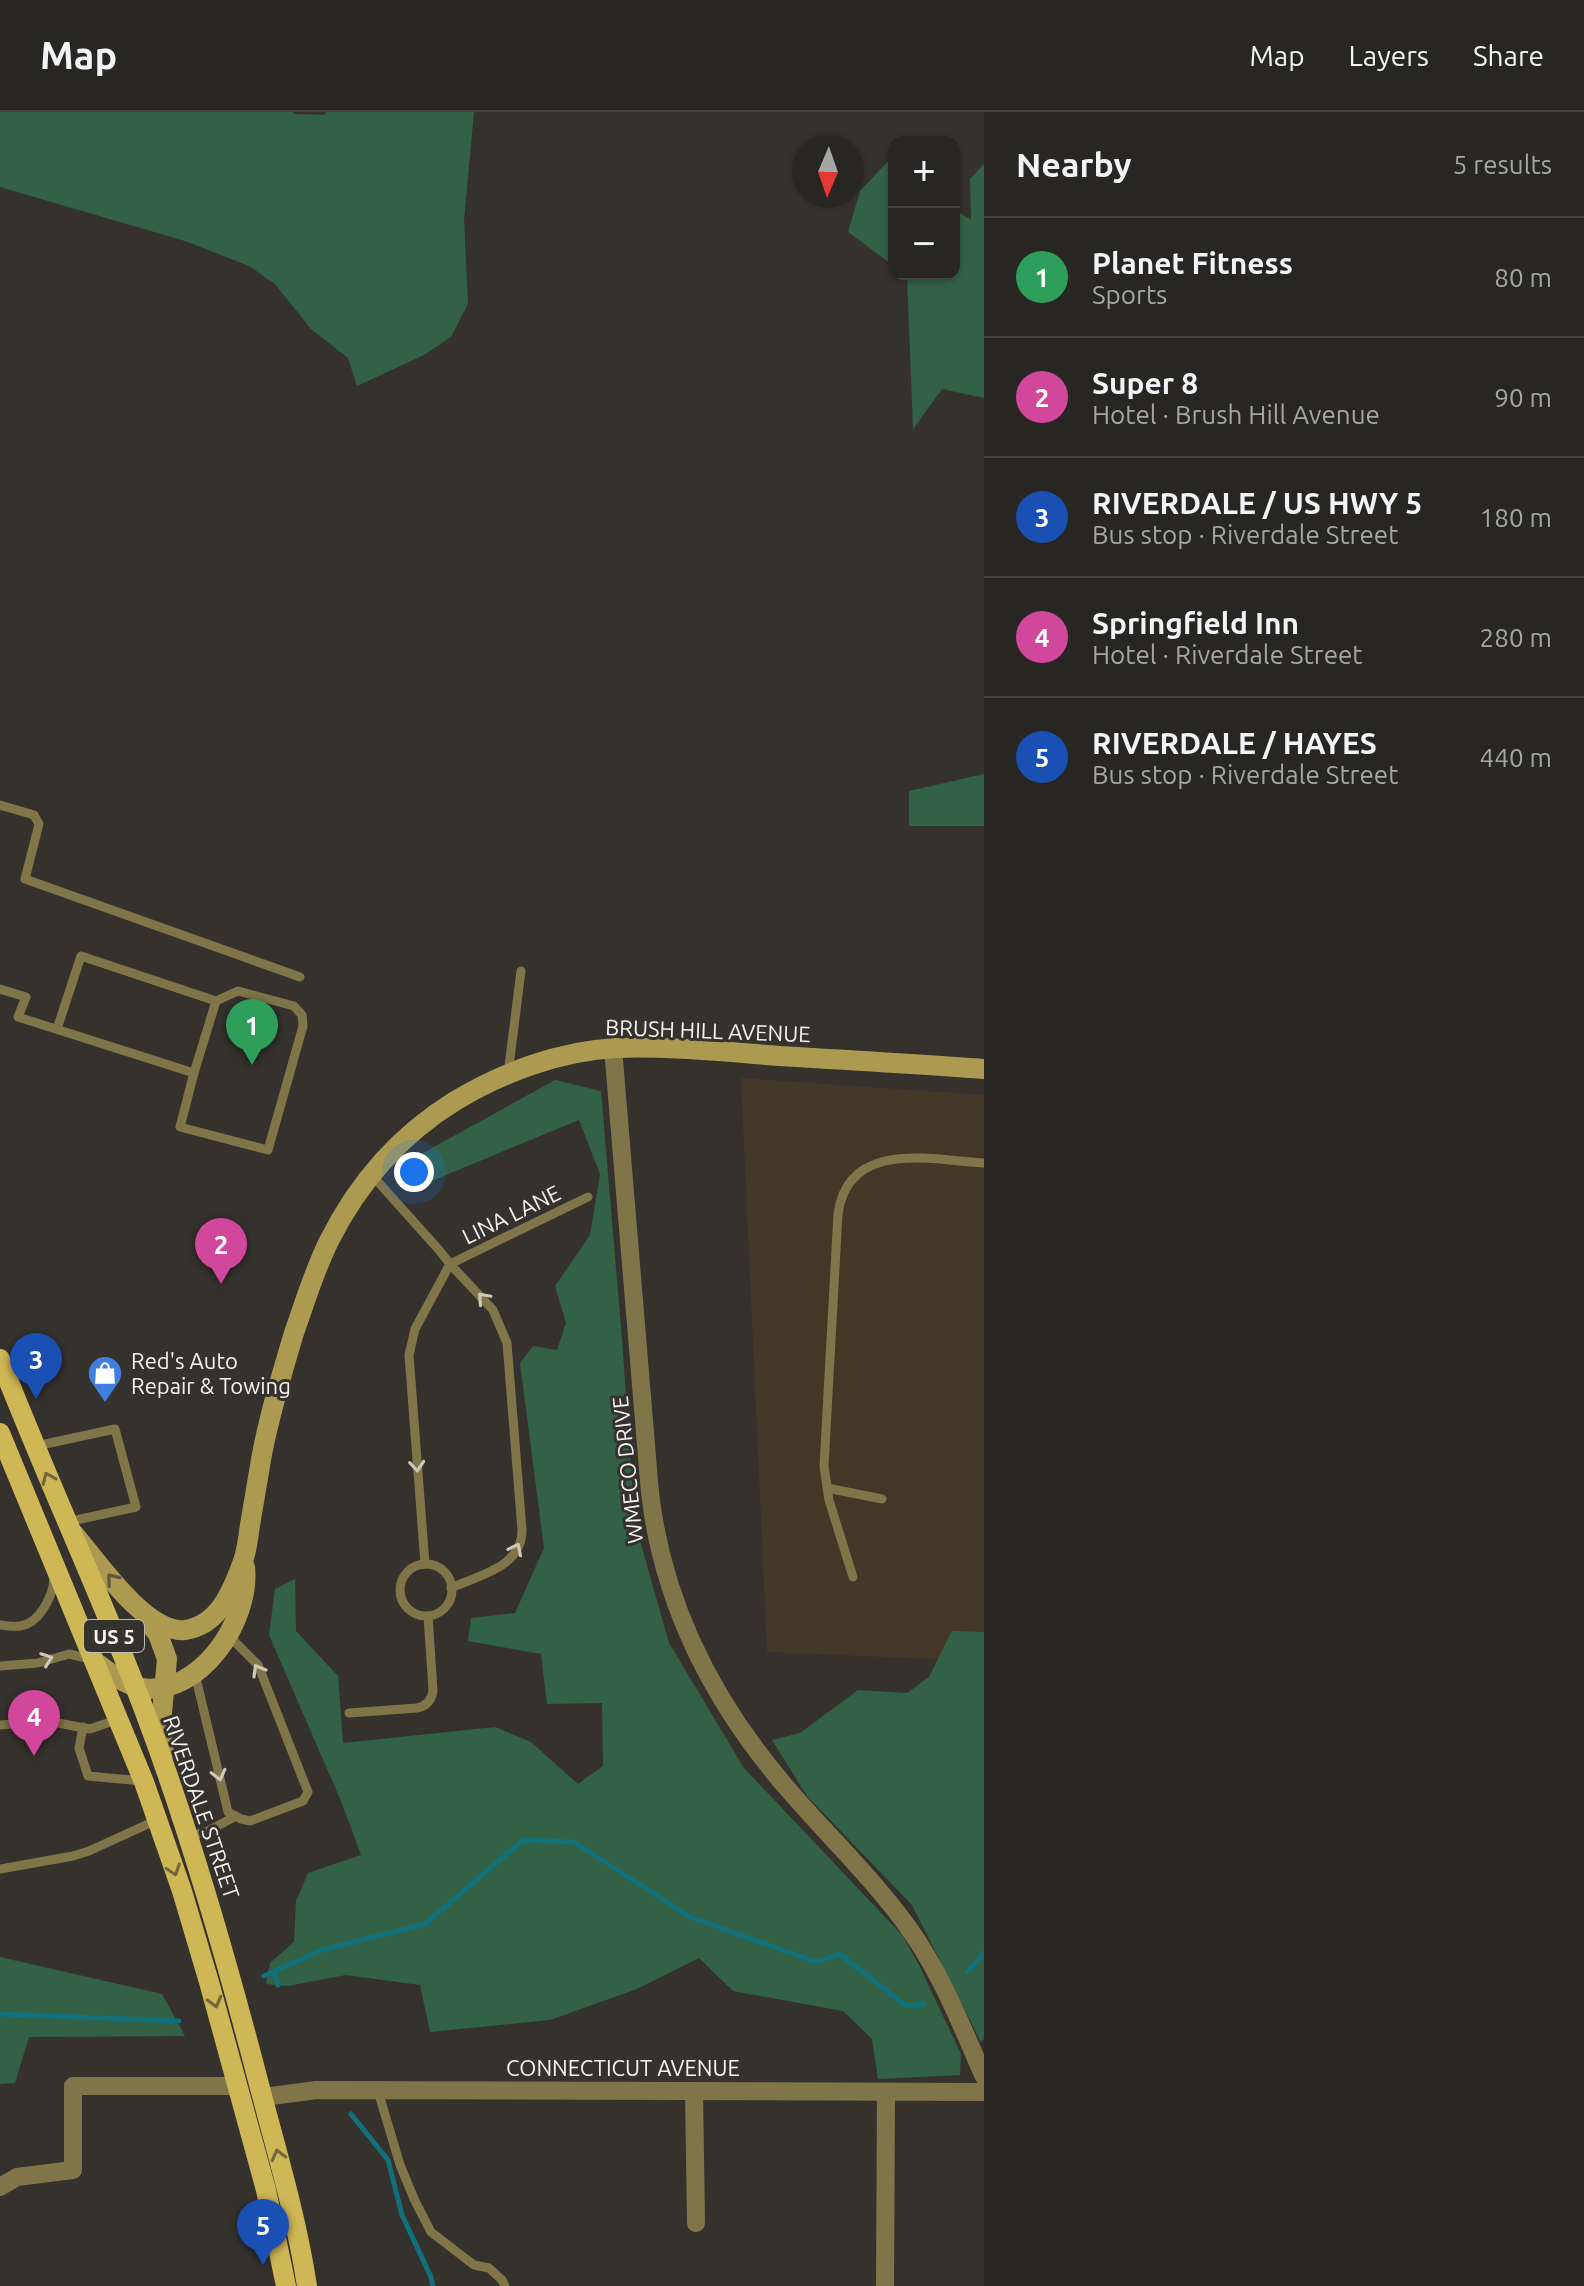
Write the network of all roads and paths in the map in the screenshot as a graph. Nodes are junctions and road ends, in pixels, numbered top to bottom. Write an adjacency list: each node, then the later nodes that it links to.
1 (0, 805): 3 (lane)
2 (521, 971): 10 (lane)
3 (300, 977)
4 (0, 989): 6 (lane)
5 (216, 1001): 6 (lane); 9 (lane); 9 (lane)
6 (57, 1029): 9 (lane)
7 (613, 1048): 8 (street, BRUSH HILL AVENUE); 10 (street, BRUSH HILL AVENUE); 46 (street, WMECO DRIVE)
8 (984, 1069)
9 (194, 1073)
10 (508, 1074): 12 (street, BRUSH HILL AVENUE)
11 (984, 1163): 18 (lane)
12 (371, 1174): 14 (lane); 21 (street, BRUSH HILL AVENUE)
13 (588, 1197): 14 (lane, LINA LANE)
14 (450, 1264): 23 (lane, one-way to 23); 25 (lane, one-way to 14)
15 (0, 1359): 17 (main road, RIVERDALE STREET / US 5)
16 (0, 1433): 22 (main road, US 5)
17 (35, 1446): 20 (main road, RIVERDALE STREET / US 5, one-way to 17); 20 (lane)
18 (827, 1488): 19 (lane); 24 (lane)
19 (882, 1499)
20 (68, 1525): 26 (street, one-way to 20); 34 (main road, RIVERDALE STREET / US 5)
21 (244, 1559): 29 (street, BRUSH HILL AVENUE); 30 (street, BRUSH HILL AVENUE)
22 (55, 1564): 28 (lane); 31 (main road, US 5)
23 (425, 1564): 25 (lane); 27 (lane)
24 (853, 1577)
25 (451, 1588): 27 (lane)
26 (136, 1607): 29 (street); 35 (street)
27 (428, 1616): 36 (lane)
28 (0, 1625)
29 (184, 1630): 30 (street)
30 (225, 1641): 33 (street, BRUSH HILL AVENUE); 42 (lane, one-way to 30)
31 (94, 1661): 32 (lane, one-way to 31); 34 (street, BRUSH HILL AVENUE); 37 (main road, US 5)
32 (0, 1666)
33 (195, 1672): 35 (street, BRUSH HILL AVENUE); 42 (lane, one-way to 42)
34 (134, 1686): 35 (street, BRUSH HILL AVENUE); 41 (main road, RIVERDALE STREET / US 5)
35 (165, 1687): 41 (street)
36 (349, 1713)
37 (119, 1719): 39 (lane); 40 (main road, US 5)
38 (0, 1725): 39 (lane)
39 (83, 1727): 40 (lane)
40 (144, 1782): 43 (main road, US 5)
41 (170, 1782): 44 (main road, RIVERDALE STREET / US 5)
42 (236, 1816): 44 (lane)
43 (157, 1820): 45 (lane); 47 (main road, US 5, one-way to 47)
44 (188, 1837): 52 (main road, RIVERDALE STREET / US 5)
45 (0, 1869)
46 (984, 2077)
47 (237, 2086): 53 (street); 55 (main road, US 5)
48 (378, 2091): 49 (street, CONNECTICUT AVENUE); 52 (street, CONNECTICUT AVENUE); 57 (lane)
49 (694, 2091): 50 (street, CONNECTICUT AVENUE); 54 (street)
50 (886, 2092): 51 (street, CONNECTICUT AVENUE); 58 (street)
51 (984, 2092)
52 (263, 2097): 56 (main road, RIVERDALE STREET / US 5, one-way to 52)
53 (0, 2187)
54 (696, 2223)
55 (286, 2286)
56 (307, 2286)
57 (505, 2286)
58 (885, 2286)

